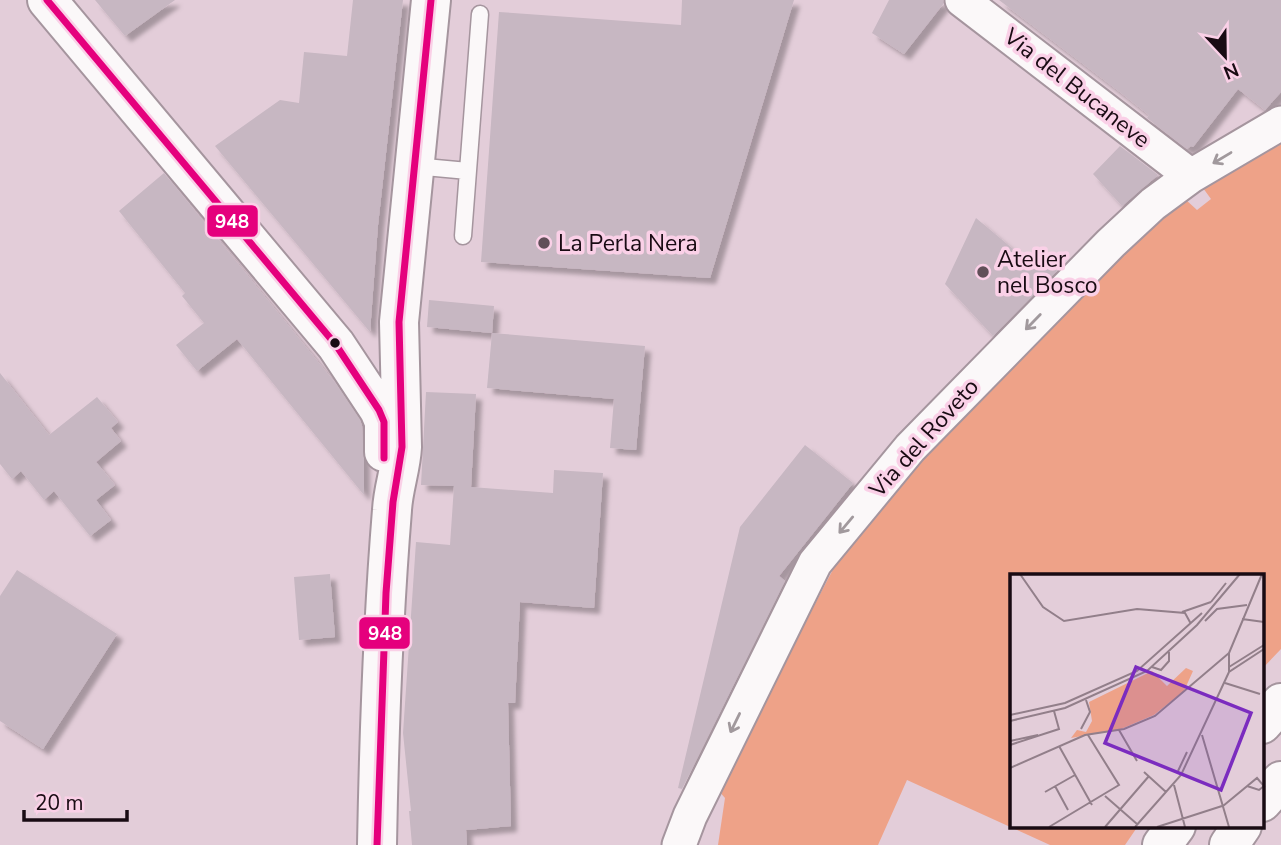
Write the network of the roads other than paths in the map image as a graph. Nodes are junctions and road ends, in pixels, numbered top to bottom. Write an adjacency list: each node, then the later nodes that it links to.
1 (47, 0): 11 (main road)
2 (431, 0): 6 (main road)
3 (962, 0): 8 (street, Via del Bucaneve)
4 (480, 14): 7 (lane)
5 (1281, 123): 8 (street, Via del Roveto, one-way to 8)
6 (414, 166): 7 (lane); 10 (main road)
7 (468, 171): 9 (lane)
8 (1191, 176): 20 (street, Via del Roveto, one-way to 20)
9 (463, 236)
10 (399, 322): 11 (main road); 12 (main road)
11 (336, 345): 12 (main road)
12 (392, 506): 19 (main road)
13 (1281, 704): 14 (main road)
14 (1264, 722)
15 (1281, 781): 16 (main road)
16 (1264, 800)
17 (1175, 828): 21 (main road)
18 (1241, 828): 22 (main road)
19 (377, 845)
20 (679, 845)
21 (1162, 845)
22 (1229, 845)

